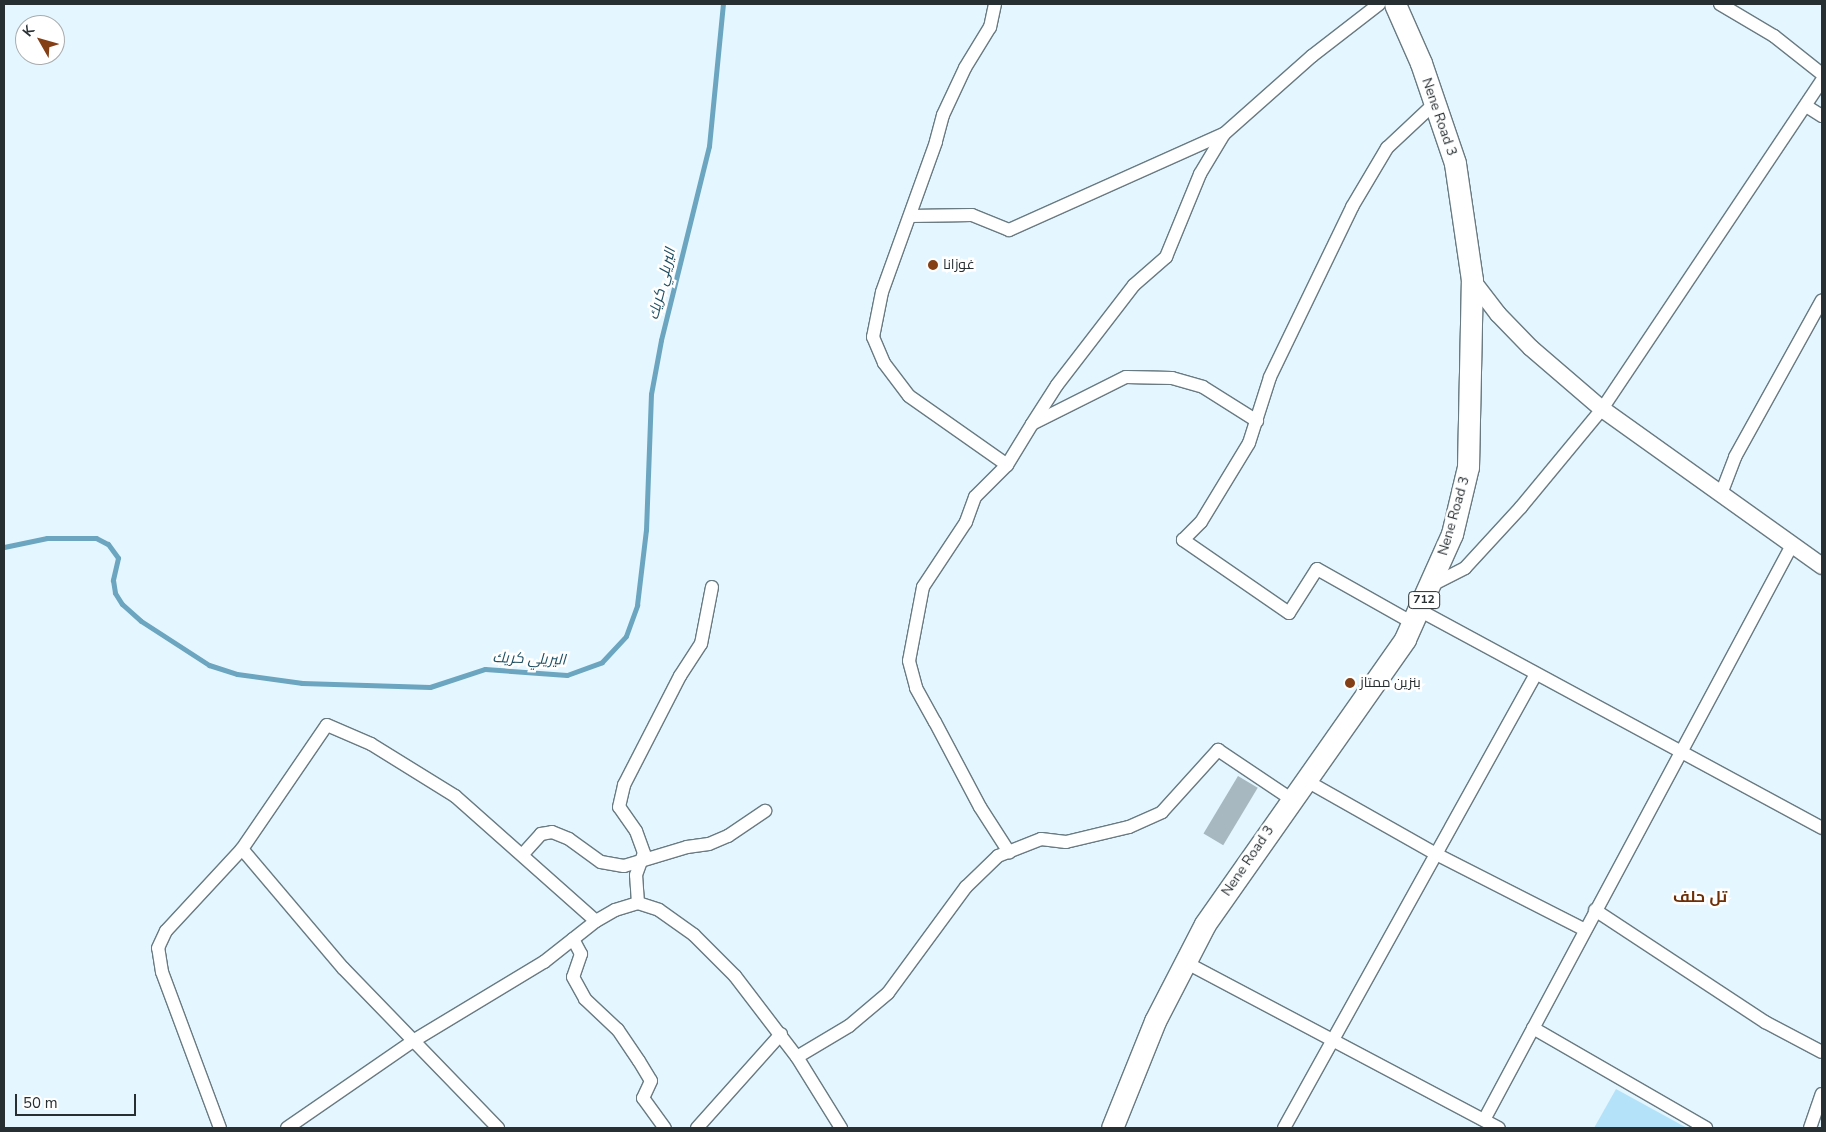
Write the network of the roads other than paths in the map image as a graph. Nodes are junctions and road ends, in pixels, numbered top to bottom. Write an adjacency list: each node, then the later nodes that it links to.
1 (995, 4): 11 (street)
2 (1379, 4): 10 (street)
3 (1395, 4): 7 (main road, Nene Road 3 / 712)
4 (1720, 4): 5 (street)
5 (1822, 74)
6 (1822, 80): 8 (street)
7 (1435, 103): 12 (main road, Nene Road 3 / 712); 15 (street)
8 (1806, 106): 9 (street); 14 (street)
9 (1822, 116)
10 (1224, 134): 11 (street); 16 (street)
11 (910, 216): 17 (street)
12 (1472, 280): 14 (street); 21 (main road, Nene Road 3 / 712)
13 (1822, 300): 18 (street)
14 (1602, 409): 18 (street); 21 (street)
15 (1257, 421): 16 (street); 23 (street)
16 (1032, 424): 17 (street)
17 (1007, 465): 31 (street)
18 (1721, 494): 19 (street)
19 (1792, 545): 20 (street); 25 (street)
20 (1822, 566)
21 (1432, 585): 23 (main road, Nene Road 3 / 712)
22 (712, 587): 34 (street)
23 (1416, 616): 24 (street); 26 (main road, Nene Road 3 / 712)
24 (1536, 674): 25 (street); 32 (street)
25 (1680, 750): 29 (street); 36 (street)
26 (1305, 780): 27 (main road, Nene Road 3 / 712); 32 (street)
27 (1291, 799): 31 (street); 40 (main road, Nene Road 3 / 712)
28 (764, 811): 34 (street)
29 (1822, 828)
30 (242, 849): 33 (street); 44 (street); 49 (street)
31 (1009, 852): 46 (street)
32 (1434, 853): 38 (street); 43 (street)
33 (523, 854): 34 (street); 37 (street)
34 (641, 860): 35 (street)
35 (638, 903): 37 (street); 42 (street)
36 (1595, 910): 38 (street); 45 (street)
37 (596, 921): 39 (street)
38 (1585, 930): 41 (street)
39 (573, 939): 44 (street); 52 (street)
40 (1186, 962): 43 (street); 55 (main road, Nene Road 3 / 712)
41 (1533, 1028): 48 (street); 58 (street)
42 (781, 1034): 46 (street); 53 (street)
43 (1333, 1041): 48 (street); 56 (street)
44 (413, 1042): 50 (street); 51 (street)
45 (1822, 1052)
46 (797, 1057): 54 (street)
47 (1822, 1094): 59 (street)
48 (1484, 1120): 57 (street)
49 (220, 1128)
50 (287, 1128)
51 (498, 1128)
52 (665, 1128)
53 (697, 1128)
54 (841, 1128)
55 (1112, 1128)
56 (1284, 1128)
57 (1499, 1128)
58 (1706, 1128)
59 (1810, 1128)

